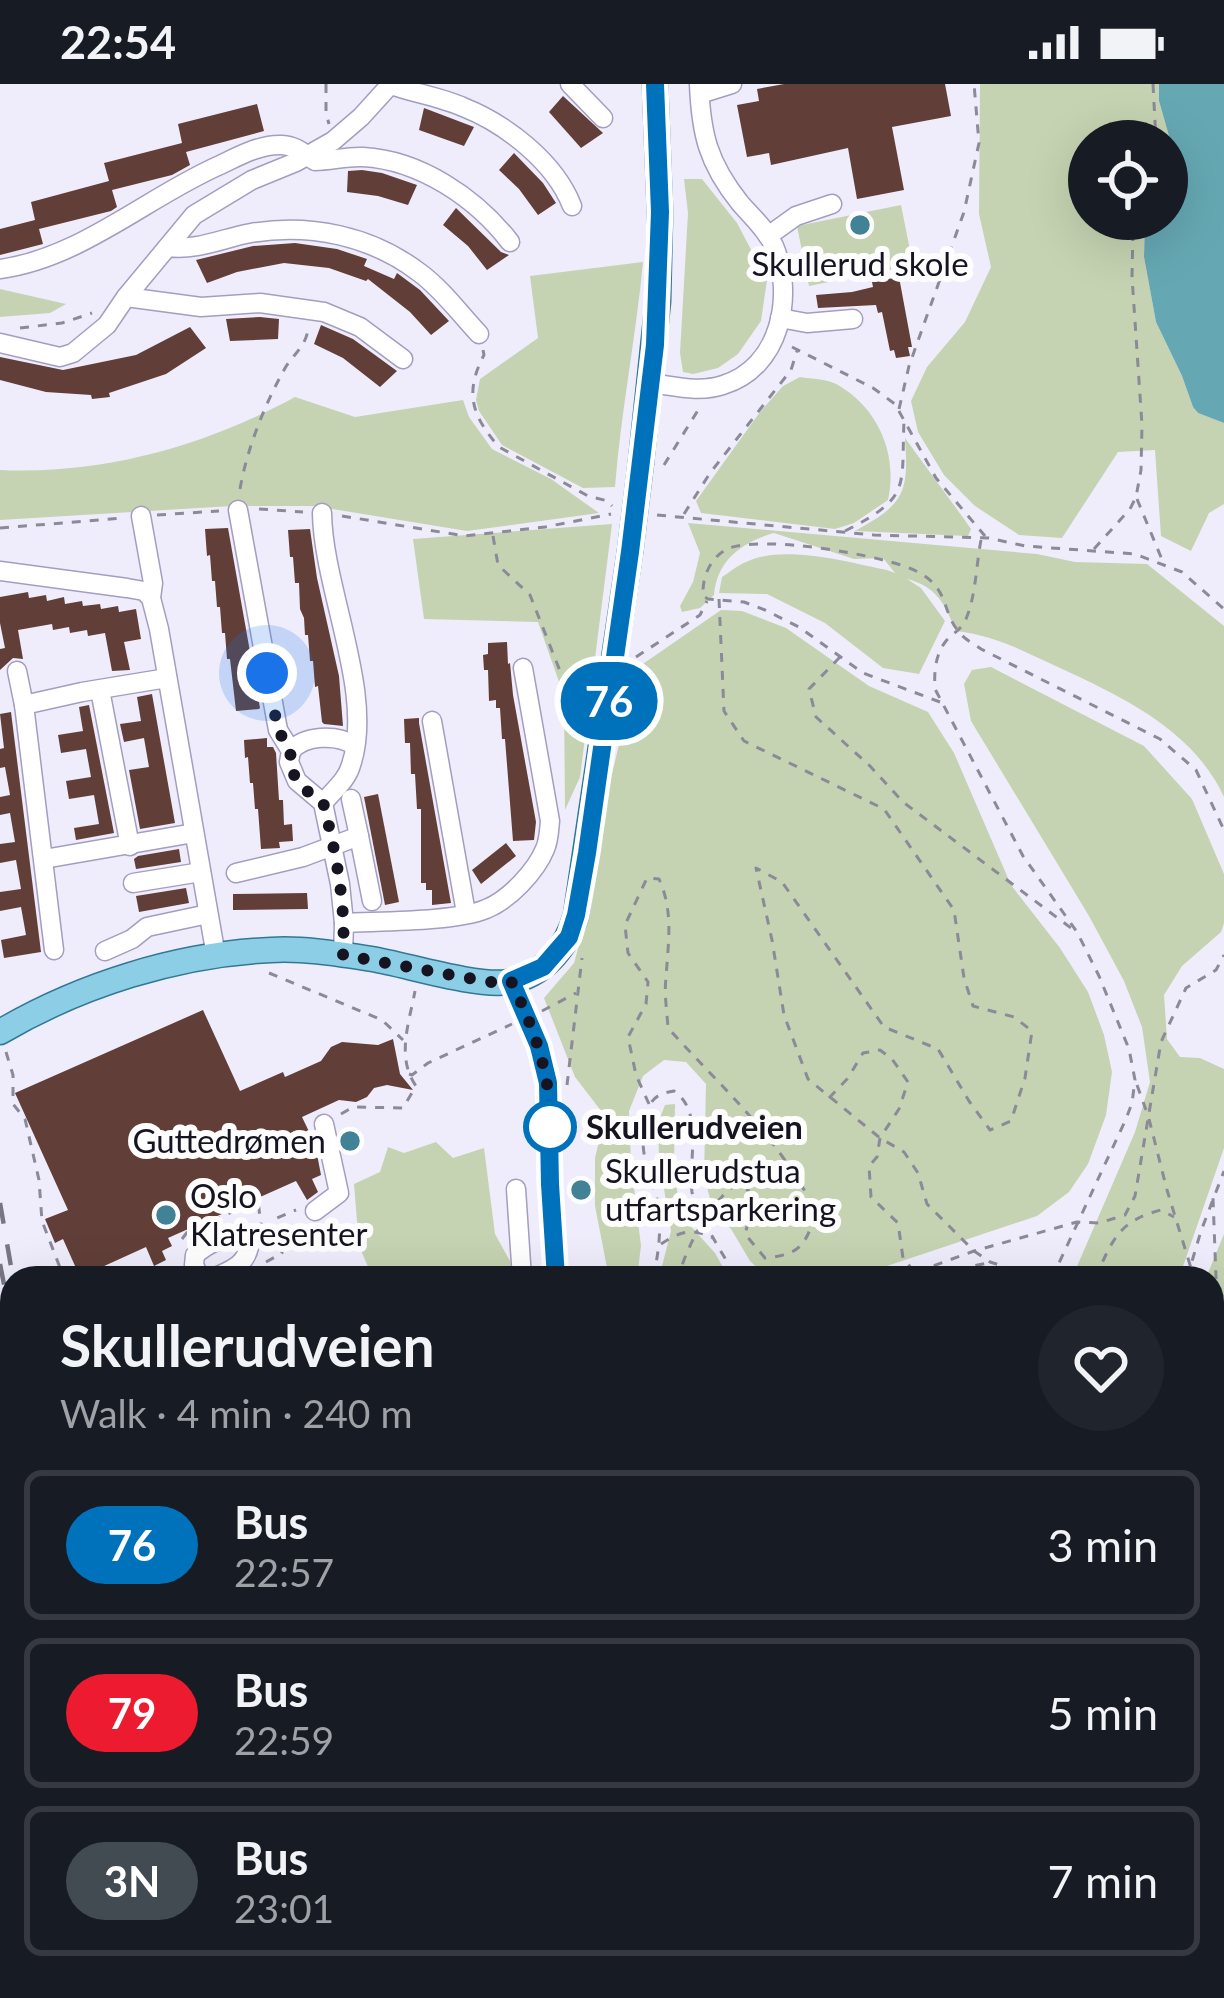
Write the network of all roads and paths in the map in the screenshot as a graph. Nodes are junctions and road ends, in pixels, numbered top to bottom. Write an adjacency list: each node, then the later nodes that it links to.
1 (326, 84): 9 (path)
2 (391, 84): 12 (street); 14 (street)
3 (570, 84): 10 (street)
4 (655, 84): 30 (main road)
5 (732, 84): 8 (street)
6 (974, 84): 32 (path)
7 (1153, 84): 11 (path)
8 (700, 89): 15 (street)
9 (326, 113)
10 (603, 118)
11 (1155, 120)
12 (307, 156): 17 (street); 18 (street); 19 (street)
13 (832, 204): 15 (street)
14 (572, 206)
15 (768, 236): 22 (street)
16 (1132, 240): 35 (path)
17 (510, 242)
18 (168, 247): 20 (street); 25 (street)
19 (0, 269)
20 (126, 297): 21 (street); 24 (path); 27 (street)
21 (307, 310): 29 (street); 36 (path)
22 (780, 318): 23 (street); 26 (street)
23 (853, 319)
24 (17, 328)
25 (479, 334): 43 (path)
26 (774, 339): 28 (path); 31 (street)
27 (0, 343)
28 (797, 349): 32 (path); 40 (path)
29 (403, 359)
30 (650, 383): 31 (street); 34 (main road)
31 (715, 387): 34 (path)
32 (899, 409): 33 (path)
33 (904, 419): 42 (path); 44 (path)
34 (652, 464): 88 (main road, bridge)
35 (1136, 497): 45 (path); 46 (path)
36 (238, 510): 37 (path); 39 (path); 64 (street)
37 (322, 513): 43 (path); 63 (street)
38 (655, 515): 40 (path)
39 (141, 516): 41 (path); 48 (street)
40 (683, 516): 42 (path)
41 (0, 528)
42 (844, 532): 44 (path)
43 (493, 535): 58 (path)
44 (984, 538): 45 (path); 52 (path)
45 (1092, 551): 46 (path)
46 (1163, 562): 51 (path)
47 (0, 571): 48 (street)
48 (151, 598): 57 (street)
49 (708, 598): 50 (path); 52 (path); 54 (path)
50 (719, 599): 53 (path); 98 (path)
51 (1224, 609)
52 (958, 632): 60 (path); 67 (path)
53 (840, 656): 60 (path); 80 (path)
54 (629, 662)
55 (523, 668): 77 (street)
56 (17, 671): 61 (street)
57 (167, 677): 59 (street); 68 (street)
58 (564, 681)
59 (100, 690): 61 (street); 71 (street)
60 (940, 702): 80 (path)
61 (24, 705): 72 (street)
62 (432, 721): 77 (street)
63 (354, 745): 64 (street); 66 (street)
64 (291, 752): 66 (street)
65 (351, 800): 69 (street)
66 (323, 802): 70 (street)
67 (1224, 830)
68 (194, 833): 71 (street); 73 (street)
69 (358, 836): 70 (street); 76 (street)
70 (333, 845): 74 (street); 79 (street)
71 (130, 846): 72 (street)
72 (44, 859): 81 (street)
73 (201, 872): 75 (street); 78 (street)
74 (236, 873)
75 (133, 884)
76 (372, 901)
77 (466, 913): 79 (street)
78 (208, 914): 82 (street); 85 (street)
79 (344, 923): 84 (street)
80 (1077, 932): 96 (path)
81 (54, 950)
82 (105, 951)
83 (583, 951): 90 (path)
84 (343, 955): 85 (main road); 88 (main road)
85 (216, 956): 93 (main road)
86 (1224, 956): 100 (path)
87 (256, 967): 94 (path)
88 (511, 981): 97 (street)
89 (416, 983): 94 (path)
90 (578, 992): 91 (path); 97 (path)
91 (538, 1013)
92 (512, 1024): 95 (path)
93 (2, 1040): 120 (path)
94 (405, 1042): 95 (path)
95 (407, 1074): 101 (path)
96 (1135, 1080): 100 (path); 109 (path)
97 (562, 1098): 124 (street)
98 (829, 1098): 102 (path); 102 (path)
99 (649, 1104): 108 (path); 108 (path); 115 (path)
100 (1148, 1114): 107 (path); 109 (path)
101 (324, 1124): 106 (street)
102 (880, 1138): 117 (path); 128 (path)
103 (1224, 1171): 105 (path)
104 (516, 1189): 123 (street)
105 (1213, 1198): 135 (path); 136 (path)
106 (306, 1211): 116 (path)
107 (1176, 1218): 133 (path); 134 (path)
108 (704, 1221): 110 (path); 114 (path)
109 (1077, 1222): 117 (path); 132 (path)
110 (699, 1231): 114 (path); 115 (path); 126 (path)
111 (175, 1235): 113 (path)
112 (293, 1235): 116 (path)
113 (182, 1239)
114 (718, 1243): 127 (path)
115 (659, 1246): 125 (path)
116 (281, 1249): 118 (path)
117 (974, 1251): 119 (path); 129 (path)
118 (268, 1262)
119 (990, 1262): 130 (path); 131 (path)
120 (59, 1266)
121 (194, 1266): 122 (street)
122 (237, 1266)
123 (521, 1266)
124 (555, 1266)
125 (655, 1266)
126 (683, 1266)
127 (730, 1266)
128 (909, 1266)
129 (934, 1266)
130 (971, 1266)
131 (1002, 1266)
132 (1057, 1266)
133 (1101, 1266)
134 (1190, 1266)
135 (1192, 1266)
136 (1216, 1266)

